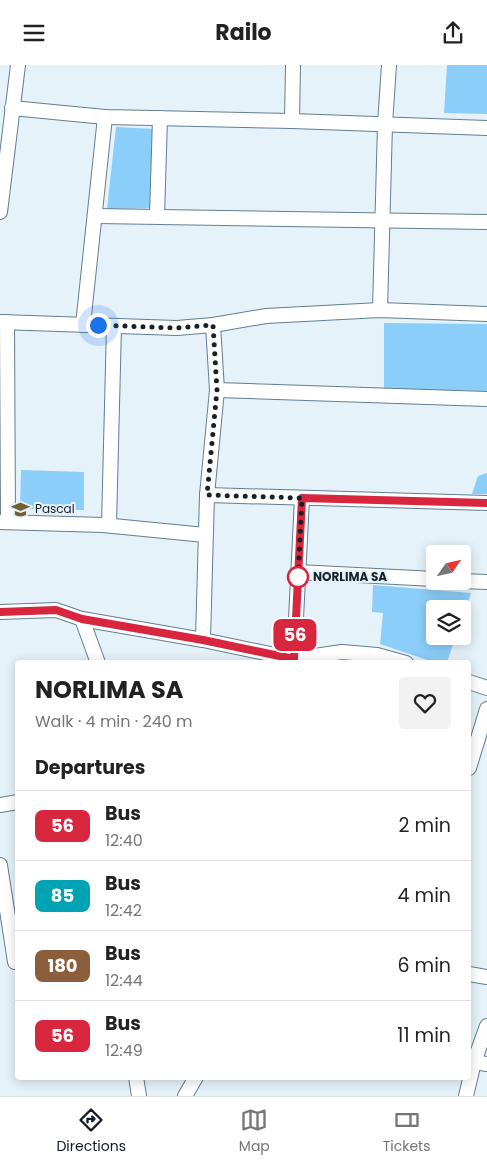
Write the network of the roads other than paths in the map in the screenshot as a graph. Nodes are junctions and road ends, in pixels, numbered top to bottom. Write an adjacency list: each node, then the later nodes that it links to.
1 (18, 65): 4 (street)
2 (293, 65): 7 (street)
3 (389, 65): 8 (street)
4 (12, 108): 5 (street); 10 (street)
5 (105, 117): 6 (street); 11 (street)
6 (160, 118): 7 (street); 12 (street)
7 (292, 121): 8 (street)
8 (385, 124): 9 (street); 13 (street)
9 (487, 127)
10 (0, 212)
11 (96, 216): 12 (street); 18 (street)
12 (157, 216): 13 (street)
13 (382, 220): 14 (street); 15 (street)
14 (487, 222)
15 (380, 310): 16 (street); 19 (street)
16 (487, 314)
17 (3, 322): 18 (street); 26 (street)
18 (83, 325): 20 (street)
19 (213, 325): 20 (street); 21 (street)
20 (114, 326): 27 (street)
21 (217, 390): 22 (street); 23 (street)
22 (487, 399)
23 (207, 495): 24 (street); 28 (street)
24 (302, 498): 25 (street); 29 (street)
25 (487, 503)
26 (4, 522): 27 (street)
27 (109, 525): 28 (street)
28 (205, 535): 35 (street)
29 (298, 572): 30 (street); 36 (street)
30 (426, 579)
31 (471, 581): 32 (street)
32 (487, 582)
33 (0, 612): 34 (street)
34 (82, 619): 35 (street); 37 (street)
35 (203, 640): 36 (street)
36 (294, 659): 38 (street)
37 (97, 660)
38 (394, 660)
39 (471, 683): 40 (street)
40 (487, 687)
41 (487, 709): 42 (street)
42 (471, 761)
43 (15, 803): 44 (street)
44 (0, 805)
45 (0, 865): 46 (street)
46 (15, 962)
47 (471, 974): 48 (street)
48 (487, 977)
49 (487, 1026): 50 (street)
50 (476, 1062): 51 (street)
51 (471, 1079)
52 (136, 1080): 55 (street)
53 (194, 1080): 56 (street)
54 (471, 1080): 57 (street)
55 (139, 1096)
56 (185, 1096)
57 (466, 1096)

